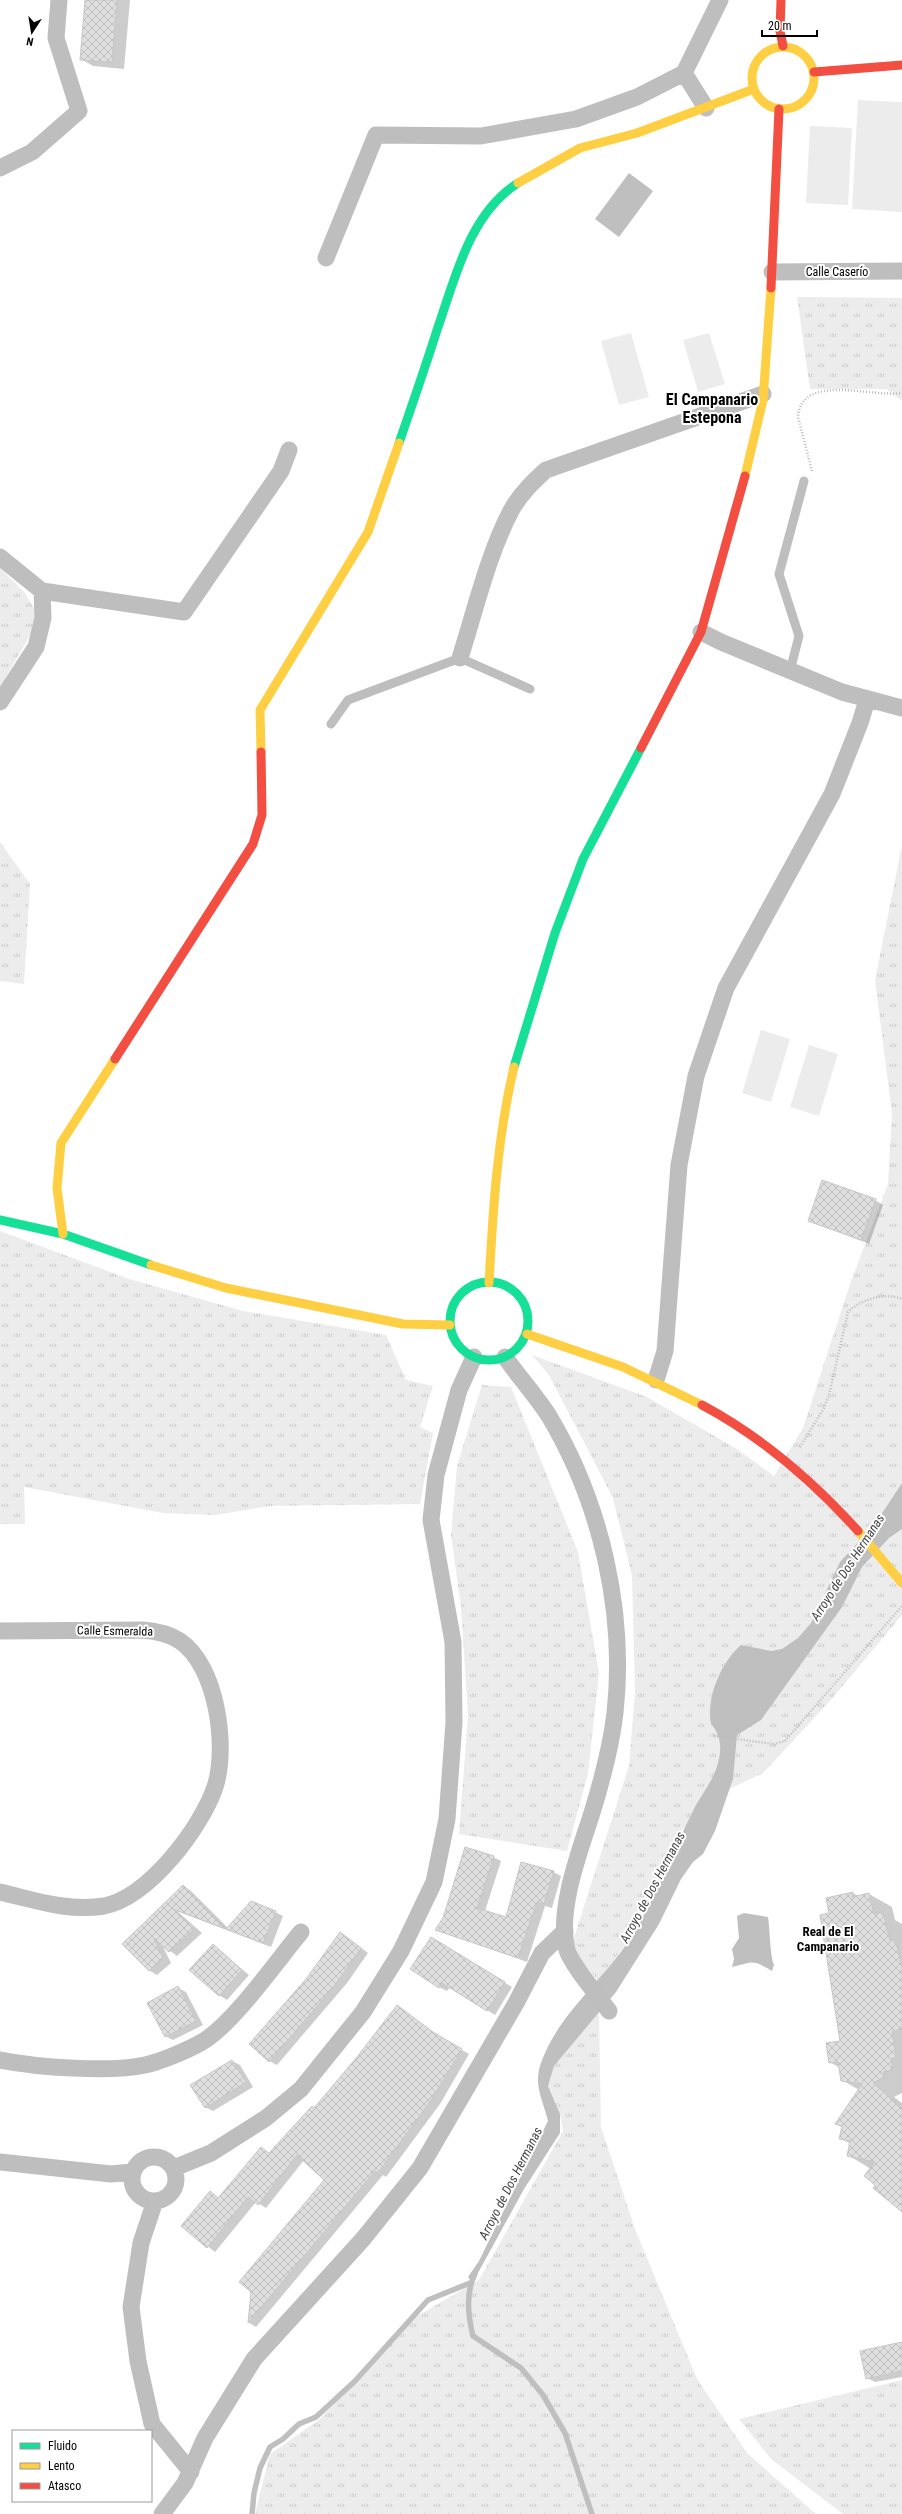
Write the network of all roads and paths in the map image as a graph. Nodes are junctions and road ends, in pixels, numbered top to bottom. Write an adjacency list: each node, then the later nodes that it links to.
1 (59, 0): 11 (street)
2 (720, 0): 7 (street)
3 (781, 0): 4 (street)
4 (783, 46): 6 (street); 8 (street)
5 (902, 66): 6 (street)
6 (814, 72): 10 (street)
7 (684, 73): 9 (street); 12 (street)
8 (754, 89): 9 (street); 10 (street)
9 (706, 108): 30 (street)
10 (779, 109): 14 (street)
11 (0, 168)
12 (326, 258)
13 (902, 271): 14 (street, Calle Caserío)
14 (772, 272): 16 (street)
15 (902, 393): 18 (path)
16 (763, 394): 21 (street); 22 (street)
17 (289, 450): 20 (street)
18 (804, 481): 23 (lane)
19 (0, 557): 20 (street)
20 (42, 591): 26 (street)
21 (701, 632): 23 (street); 31 (street)
22 (460, 658): 24 (lane); 28 (lane)
23 (790, 671): 25 (street)
24 (530, 689)
25 (867, 700): 27 (street); 37 (street)
26 (0, 702)
27 (902, 708)
28 (331, 724)
29 (0, 1220): 30 (street)
30 (63, 1234): 33 (street)
31 (489, 1283): 33 (street); 34 (street)
32 (902, 1299): 38 (path)
33 (450, 1325): 35 (street)
34 (527, 1334): 36 (street); 37 (street)
35 (474, 1357): 36 (street); 49 (street)
36 (505, 1357): 44 (street)
37 (656, 1380): 38 (street)
38 (790, 1463): 39 (street)
39 (900, 1580)
40 (902, 1606): 42 (path)
41 (0, 1631): 43 (street, Calle Esmeralda)
42 (714, 1736)
43 (0, 1892)
44 (564, 1931): 46 (street); 52 (street)
45 (301, 1932): 47 (street)
46 (609, 2011)
47 (0, 2060)
48 (0, 2162): 50 (street)
49 (174, 2168): 50 (street); 51 (street)
50 (132, 2172): 51 (street)
51 (155, 2201): 52 (street)
52 (191, 2472): 53 (street)
53 (162, 2514)

